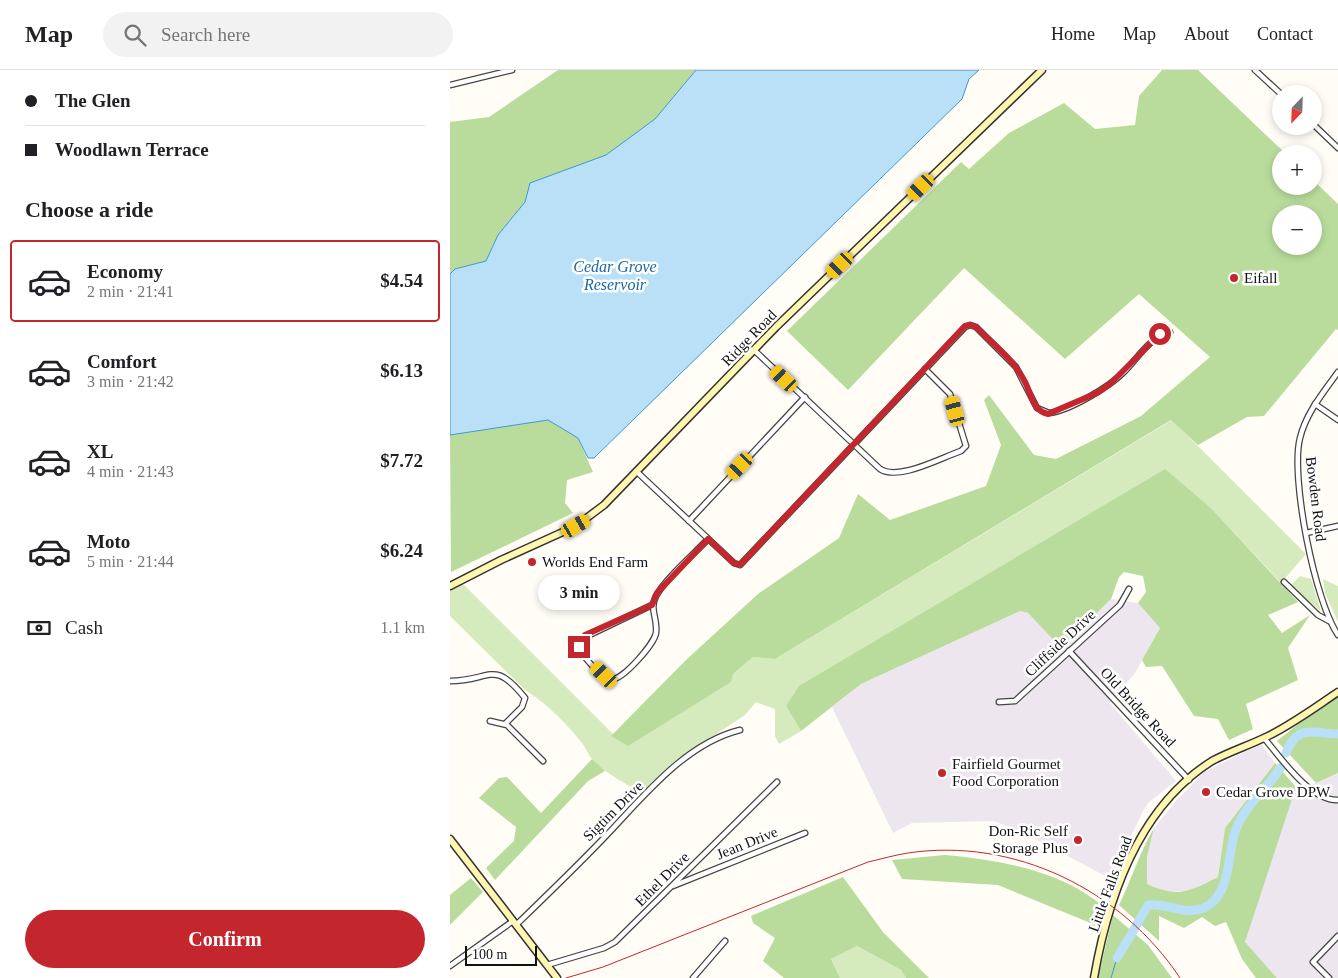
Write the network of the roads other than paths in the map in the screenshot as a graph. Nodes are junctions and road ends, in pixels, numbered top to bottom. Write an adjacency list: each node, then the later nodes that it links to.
1 (512, 70): 4 (street)
2 (1042, 70): 9 (main road, Ridge Road)
3 (1255, 70): 5 (street)
4 (450, 85)
5 (1272, 86)
6 (1322, 133): 7 (street)
7 (1338, 148)
8 (1170, 332): 10 (street)
9 (754, 350): 12 (street); 16 (main road, Ridge Road)
10 (925, 369): 15 (street); 15 (street)
11 (1338, 372): 13 (street, Bowden Road)
12 (804, 397): 15 (street); 17 (street)
13 (1315, 404): 14 (street); 19 (street, Bowden Road)
14 (1338, 420)
15 (854, 444): 20 (street)
16 (636, 471): 17 (street); 22 (main road, Ridge Road)
17 (689, 521): 20 (street)
18 (1338, 526): 19 (street)
19 (1306, 533): 25 (street, Bowden Road)
20 (708, 539): 24 (street)
21 (1284, 582): 25 (street)
22 (450, 586)
23 (1129, 589): 27 (street, Cliffside Drive)
24 (652, 605): 24 (street)
25 (1330, 622): 26 (street, Bowden Road)
26 (1338, 635)
27 (1069, 651): 30 (street, Cliffside Drive); 36 (street, Old Bridge Road)
28 (450, 681): 32 (street)
29 (1338, 692): 34 (main road, Little Falls Road)
30 (999, 702)
31 (490, 721): 32 (street)
32 (505, 724): 35 (street)
33 (740, 730): 42 (street, Sigtim Drive)
34 (1264, 738): 36 (main road, Little Falls Road); 38 (street)
35 (543, 761)
36 (1189, 780): 49 (main road, Little Falls Road)
37 (777, 782): 41 (street, Ethel Drive)
38 (1338, 800)
39 (805, 833): 41 (street, Jean Drive)
40 (450, 840): 42 (main road)
41 (670, 888): 45 (street, Ethel Drive)
42 (515, 923): 45 (main road); 46 (street, Sigtim Drive)
43 (1338, 936): 50 (street)
44 (725, 941): 48 (street)
45 (547, 965): 47 (main road)
46 (450, 966)
47 (557, 978)
48 (693, 978)
49 (1094, 978)
50 (1329, 978)

